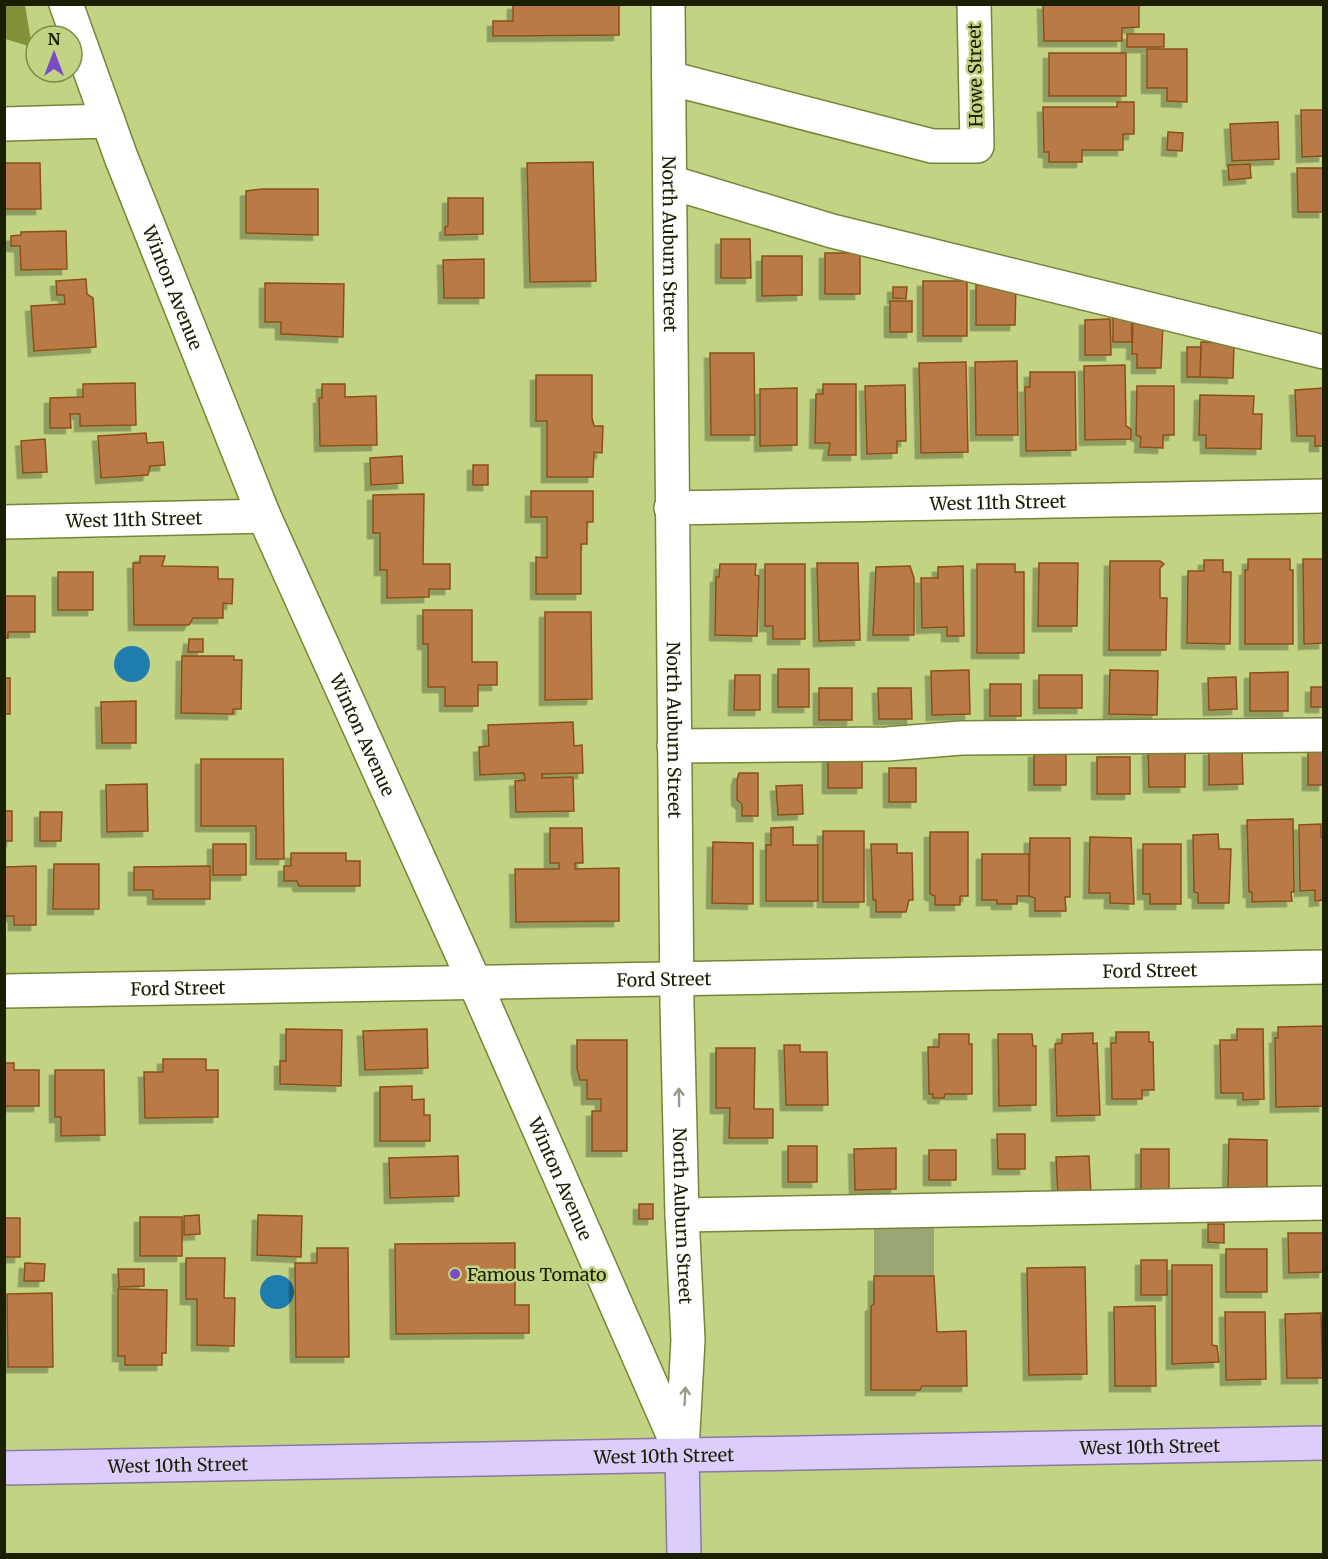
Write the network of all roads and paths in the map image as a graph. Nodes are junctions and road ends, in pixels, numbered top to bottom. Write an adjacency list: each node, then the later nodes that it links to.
1 (66, 4): 5 (street, Winton Avenue)
2 (668, 4): 4 (street, North Auburn Street)
3 (974, 4): 4 (street, Howe Street)
4 (669, 78): 7 (street, North Auburn Street)
5 (108, 121): 6 (street); 11 (street, Winton Avenue)
6 (4, 124)
7 (670, 182): 8 (street); 10 (street, North Auburn Street)
8 (1323, 352)
9 (1323, 496): 10 (street, West 11th Street)
10 (671, 508): 14 (street, North Auburn Street)
11 (264, 516): 12 (street, West 11th Street); 17 (street, Winton Avenue)
12 (4, 522)
13 (1323, 735): 14 (street)
14 (674, 746): 16 (street, North Auburn Street)
15 (1323, 967): 16 (street, Ford Street)
16 (677, 978): 17 (street, Ford Street); 20 (street, North Auburn Street, one-way to 16)
17 (474, 981): 18 (street, Ford Street); 22 (street, Winton Avenue)
18 (4, 991)
19 (1323, 1203): 20 (street)
20 (682, 1215): 22 (street, North Auburn Street, one-way to 20)
21 (1323, 1443): 22 (main road, West 10th Street)
22 (682, 1455): 23 (main road, West 10th Street); 24 (main road)
23 (4, 1468)
24 (684, 1554)

